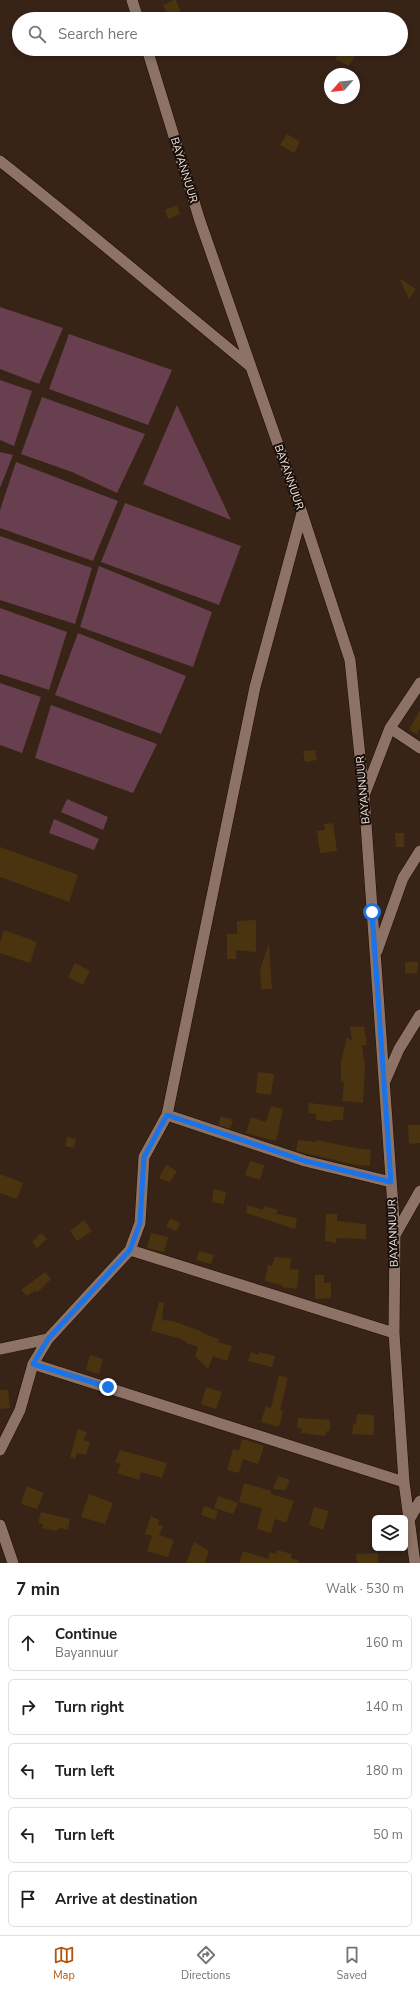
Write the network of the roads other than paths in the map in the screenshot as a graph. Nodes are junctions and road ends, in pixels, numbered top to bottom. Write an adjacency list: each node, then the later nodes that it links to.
1 (132, 0): 2 (street)
2 (136, 12)
3 (149, 56): 5 (street, BAYANNUUR)
4 (0, 161): 5 (street)
5 (251, 367): 6 (street, BAYANNUUR)
6 (302, 513): 10 (street, BAYANNUUR); 15 (street)
7 (420, 683): 8 (street)
8 (390, 728): 9 (street); 10 (street)
9 (420, 748)
10 (364, 795): 12 (street, BAYANNUUR)
11 (420, 851): 12 (street)
12 (375, 955): 14 (street, BAYANNUUR)
13 (420, 1015): 14 (street)
14 (384, 1084): 16 (street, BAYANNUUR)
15 (167, 1115): 16 (street); 19 (street)
16 (391, 1182): 18 (street, BAYANNUUR)
17 (420, 1191): 18 (street)
18 (395, 1235): 20 (street, BAYANNUUR)
19 (130, 1250): 20 (street); 21 (street)
20 (394, 1333): 25 (street, BAYANNUUR)
21 (48, 1339): 22 (street); 23 (street)
22 (0, 1349)
23 (33, 1364): 24 (street); 25 (street)
24 (0, 1450)
25 (404, 1482): 27 (street, BAYANNUUR)
26 (420, 1501): 27 (street)
27 (409, 1520): 30 (street, BAYANNUUR)
28 (0, 1525): 29 (street)
29 (13, 1563)
30 (415, 1563)

